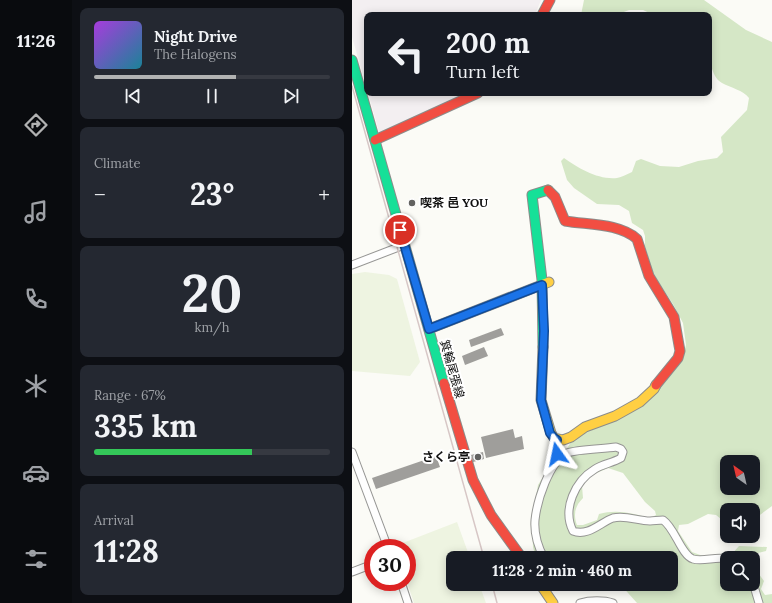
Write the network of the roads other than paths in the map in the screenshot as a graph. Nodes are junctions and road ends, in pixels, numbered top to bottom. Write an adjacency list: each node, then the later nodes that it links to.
1 (550, 0): 2 (street)
2 (544, 12)
3 (352, 60): 5 (street, 箕輪尾張線)
4 (471, 96): 5 (street)
5 (375, 140): 6 (street, 箕輪尾張線)
6 (404, 245): 7 (street); 9 (street, 箕輪尾張線)
7 (352, 265)
8 (546, 284): 9 (street); 10 (street); 10 (street)
9 (429, 329): 14 (street, 箕輪尾張線)
10 (557, 440): 12 (street)
11 (352, 452): 13 (street)
12 (559, 459): 15 (street); 16 (street)
13 (385, 539)
14 (517, 551)
15 (541, 551)
16 (720, 559)
17 (364, 567): 18 (street)
18 (352, 572)
19 (404, 591): 22 (street)
20 (546, 591): 23 (street)
21 (755, 591): 26 (street)
22 (408, 603)
23 (553, 603)
24 (580, 603): 25 (street)
25 (613, 603)
26 (759, 603)

